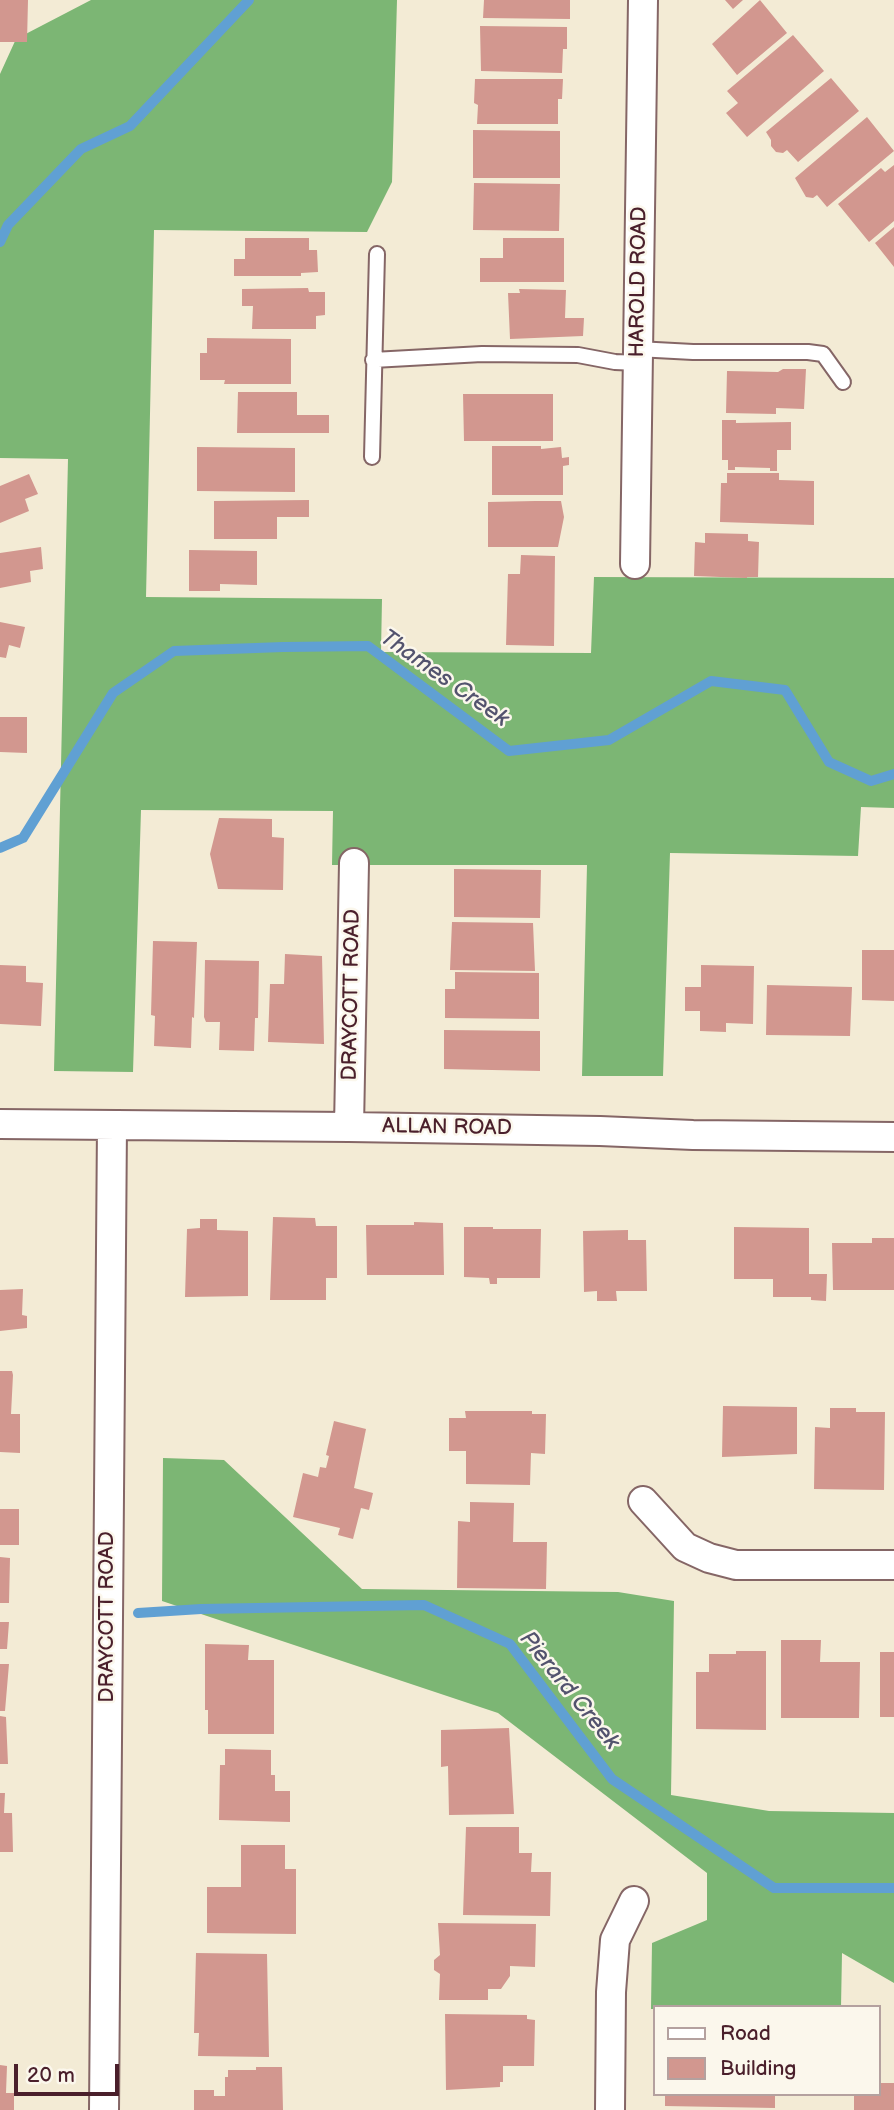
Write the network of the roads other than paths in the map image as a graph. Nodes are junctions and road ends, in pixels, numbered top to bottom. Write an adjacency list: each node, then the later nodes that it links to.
1 (643, 0): 3 (street, HAROLD ROAD)
2 (377, 254): 4 (lane)
3 (638, 356): 4 (lane); 5 (lane); 7 (street, HAROLD ROAD)
4 (373, 360): 6 (lane)
5 (843, 382)
6 (372, 457)
7 (635, 564)
8 (354, 863): 11 (street, DRAYCOTT ROAD)
9 (0, 1124): 10 (street, ALLAN ROAD)
10 (111, 1125): 11 (street, ALLAN ROAD); 16 (street, DRAYCOTT ROAD)
11 (349, 1127): 12 (street, ALLAN ROAD)
12 (894, 1137)
13 (643, 1502): 14 (street)
14 (894, 1565)
15 (634, 1901): 17 (street)
16 (104, 2110)
17 (610, 2110)

